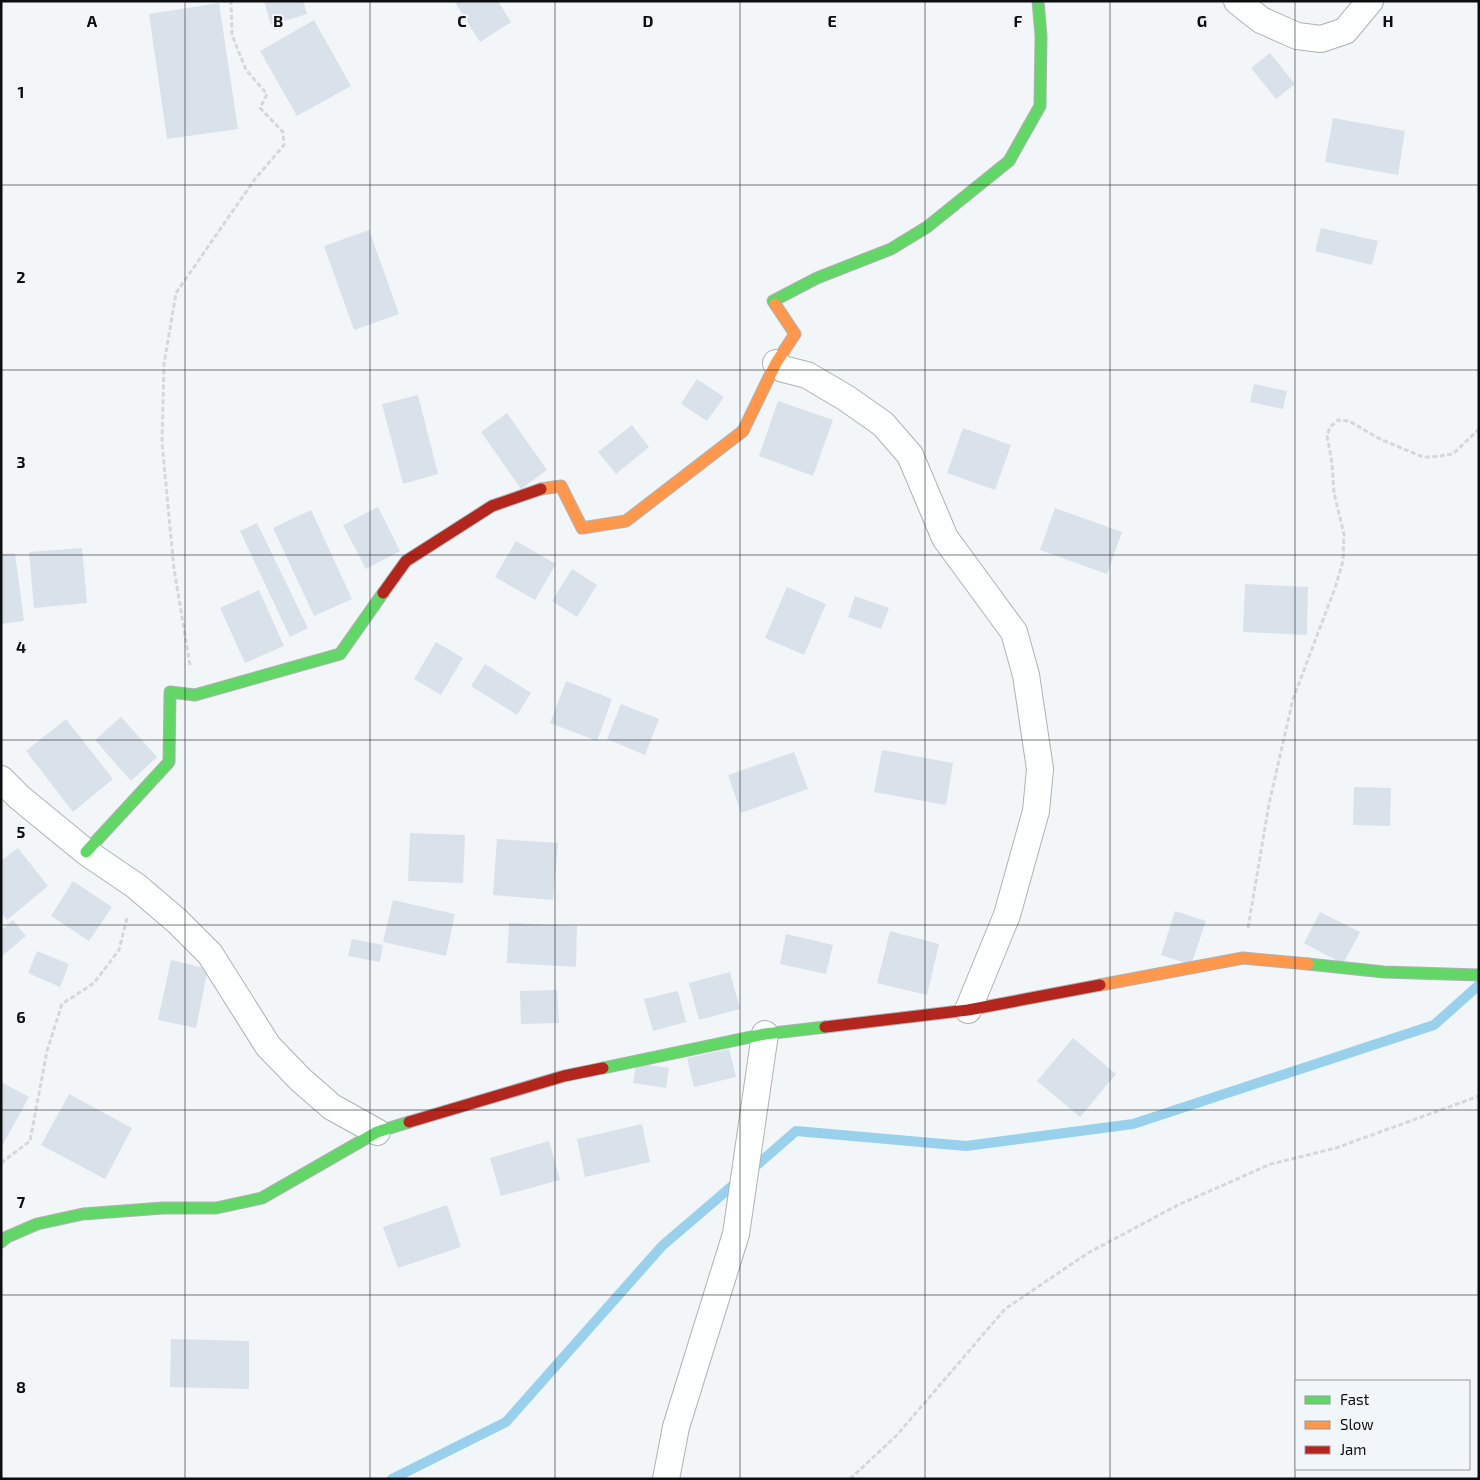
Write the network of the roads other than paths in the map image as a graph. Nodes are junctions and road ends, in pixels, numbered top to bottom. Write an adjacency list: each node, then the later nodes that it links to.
1 (1038, 1): 4 (street)
2 (1237, 1): 3 (street)
3 (1370, 1)
4 (776, 363): 6 (street); 8 (street)
5 (1, 779): 6 (street)
6 (86, 852): 10 (street)
7 (1479, 975): 8 (street)
8 (968, 1010): 9 (street)
9 (765, 1034): 10 (street); 12 (street)
10 (377, 1132): 11 (street)
11 (1, 1242)
12 (666, 1479)

